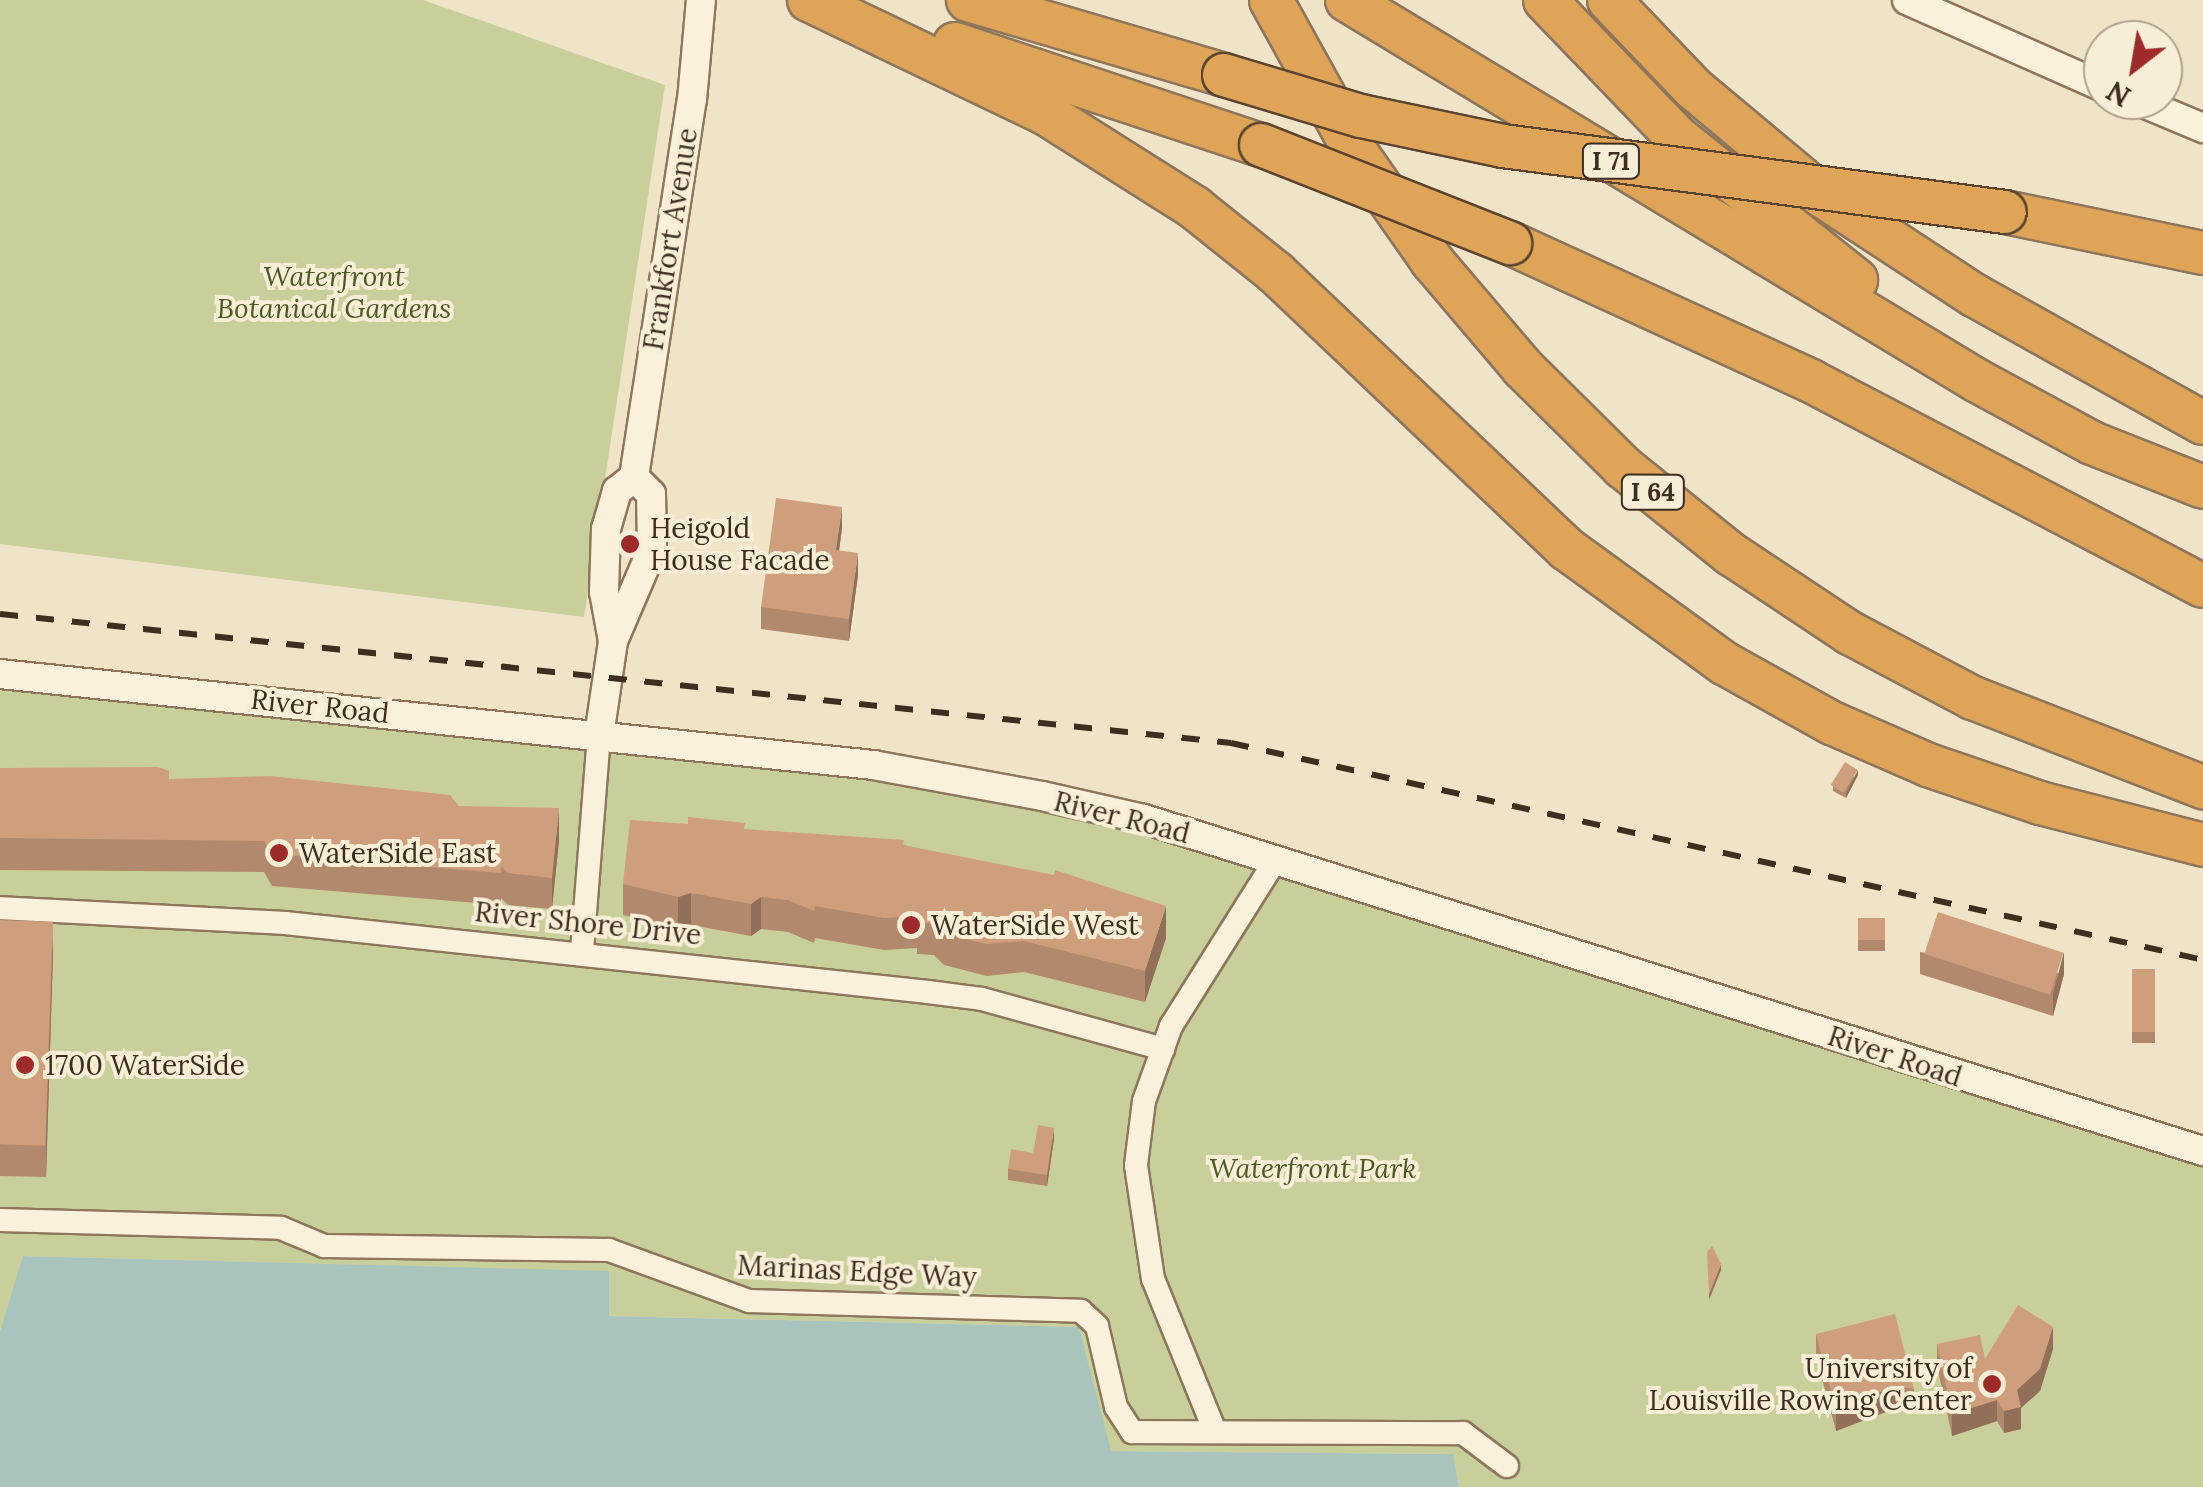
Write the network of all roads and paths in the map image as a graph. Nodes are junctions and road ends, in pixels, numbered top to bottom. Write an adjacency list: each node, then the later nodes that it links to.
1 (701, 0): 12 (street, Frankfort Avenue)
2 (810, 0): 14 (highway, bridge); 19 (highway)
3 (968, 0): 10 (highway, I 71, bridge)
4 (1272, 0): 18 (highway, I 64)
5 (1545, 0): 13 (highway)
6 (1609, 0): 11 (highway)
7 (1908, 0): 9 (street)
8 (1356, 6): 13 (highway)
9 (2083, 77)
10 (2203, 254)
11 (2203, 423)
12 (634, 476): 15 (street, Frankfort Avenue); 15 (street, Frankfort Avenue)
13 (2203, 484)
14 (2203, 586)
15 (613, 641): 17 (street, Frankfort Avenue)
16 (0, 674): 17 (street, River Road)
17 (599, 736): 20 (street, River Road); 22 (street, Frankfort Avenue)
18 (2203, 787)
19 (2203, 845)
20 (1275, 860): 23 (street); 24 (street, River Road)
21 (0, 908): 22 (street, River Shore Drive)
22 (582, 952): 23 (street, River Shore Drive)
23 (1163, 1049): 26 (street)
24 (2203, 1152)
25 (0, 1220): 26 (street, Marinas Edge Way)
26 (1214, 1429): 27 (street, Marinas Edge Way)
27 (1507, 1466)

